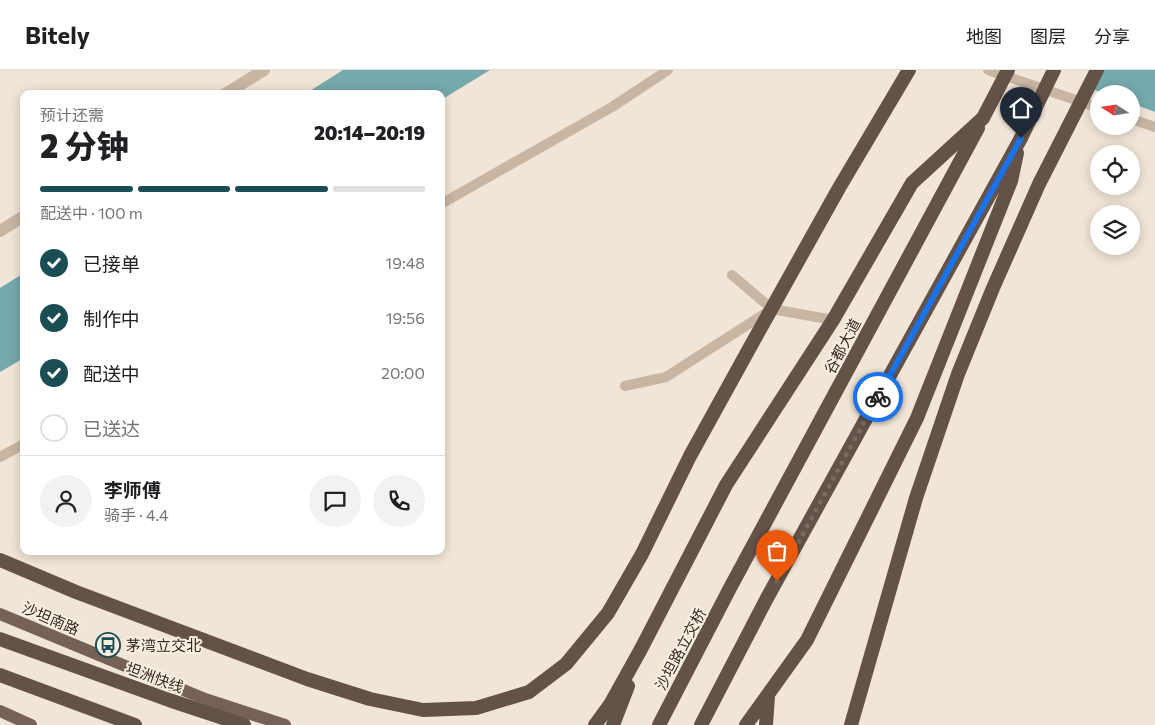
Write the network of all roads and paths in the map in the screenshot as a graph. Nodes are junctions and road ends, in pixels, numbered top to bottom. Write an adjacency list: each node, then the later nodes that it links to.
1 (264, 70): 8 (street)
2 (668, 70): 14 (lane)
3 (909, 70): 23 (highway, bridge)
4 (988, 70): 9 (lane)
5 (1008, 70): 10 (highway, 谷都大道, bridge)
6 (1054, 70): 13 (highway, bridge)
7 (1097, 70): 41 (highway, bridge)
8 (232, 90)
9 (1090, 105)
10 (984, 118): 19 (highway); 24 (highway, 谷都大道)
11 (1140, 122): 12 (lane)
12 (1155, 127)
13 (1021, 138): 29 (highway); 38 (highway)
14 (445, 202)
15 (20, 218): 16 (street)
16 (0, 231)
17 (732, 275): 18 (lane)
18 (772, 309): 19 (lane); 20 (lane)
19 (833, 320): 27 (highway)
20 (625, 386)
21 (20, 446): 22 (lane)
22 (0, 456)
23 (0, 560)
24 (730, 588): 37 (highway, 沙坦路立交桥)
25 (0, 614): 34 (main road, 沙坦南路)
26 (0, 638): 33 (highway, 坦洲快线)
27 (641, 649): 35 (highway); 36 (highway)
28 (0, 675): 32 (highway)
29 (768, 694): 39 (highway); 40 (highway)
30 (0, 711): 31 (main road)
31 (30, 725)
32 (135, 725)
33 (244, 725)
34 (285, 725)
35 (595, 725)
36 (613, 725)
37 (659, 725)
38 (702, 725)
39 (746, 725)
40 (766, 725)
41 (851, 725)

